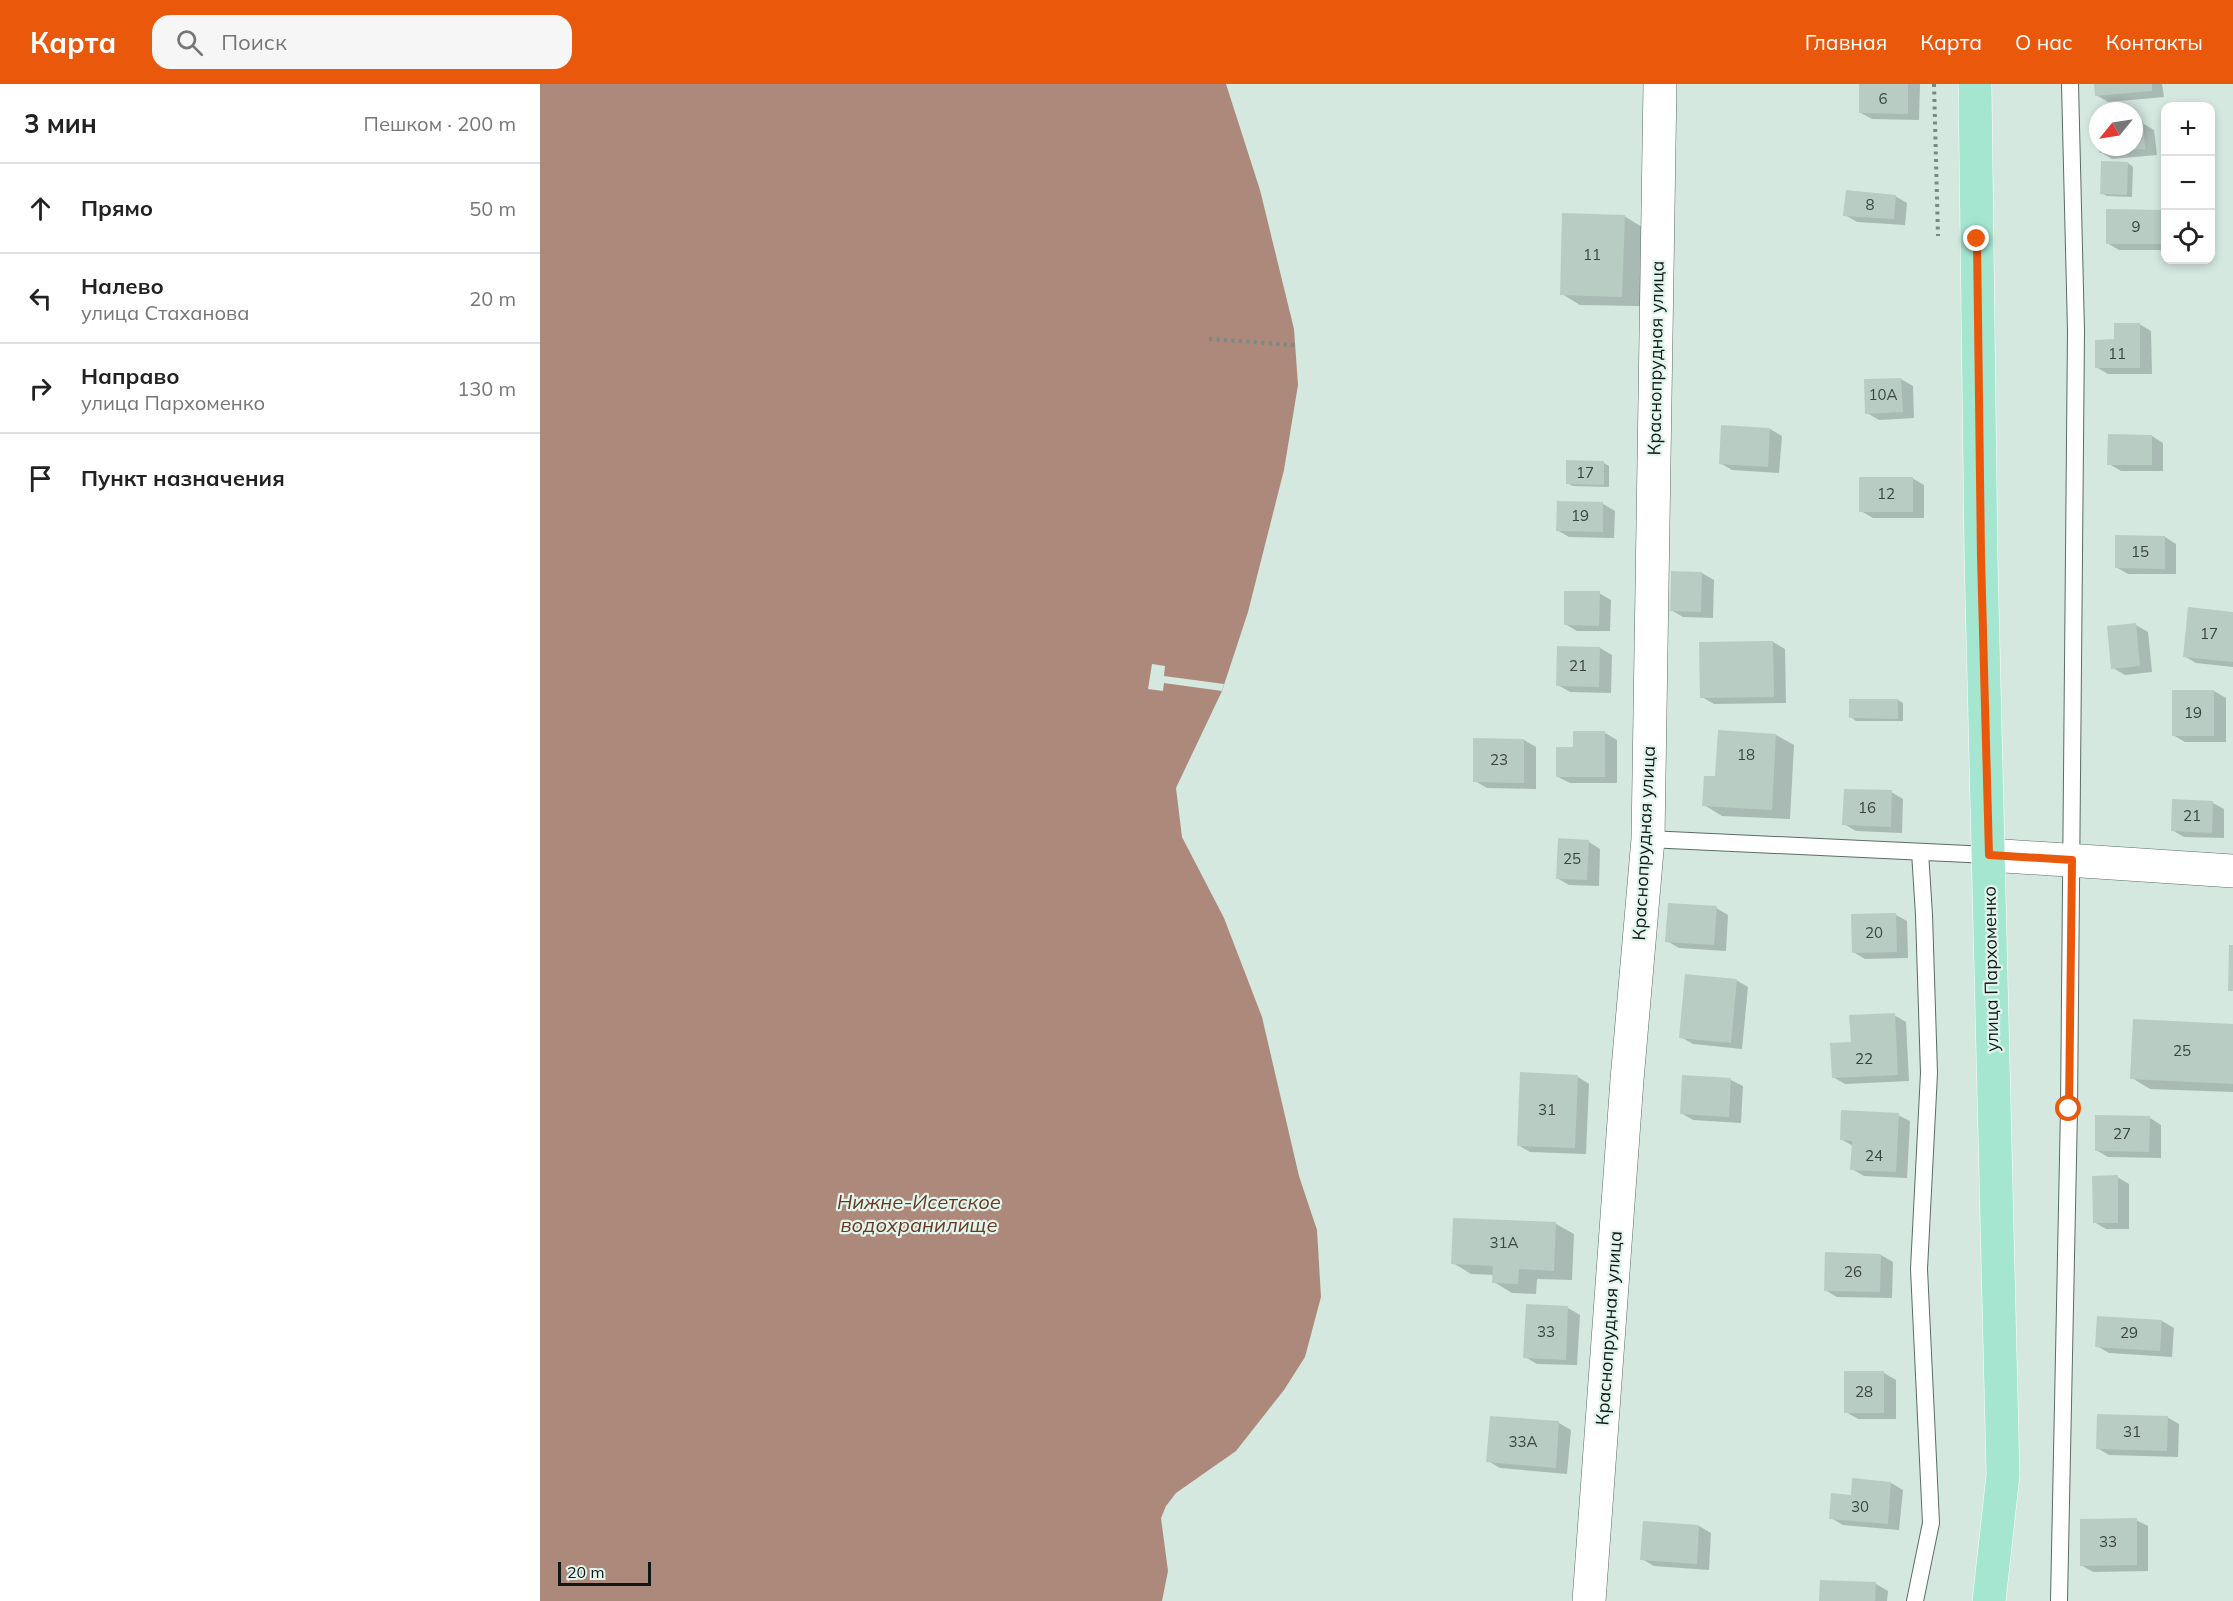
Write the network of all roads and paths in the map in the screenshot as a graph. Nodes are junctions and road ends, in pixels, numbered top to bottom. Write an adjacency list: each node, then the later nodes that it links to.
1 (1660, 84): 8 (street, Краснопрудная улица)
2 (1934, 84): 5 (path)
3 (1975, 84): 10 (main road, улица Пархоменко)
4 (2070, 84): 11 (lane)
5 (1938, 236)
6 (1209, 339): 7 (path)
7 (1295, 345)
8 (1648, 840): 9 (lane); 13 (street, Краснопрудная улица)
9 (1920, 852): 10 (lane); 14 (lane)
10 (1989, 855): 11 (street); 15 (main road, улица Пархоменко)
11 (2072, 860): 12 (street); 16 (lane)
12 (2233, 871)
13 (1589, 1601)
14 (1915, 1601)
15 (1989, 1601)
16 (2059, 1601)

